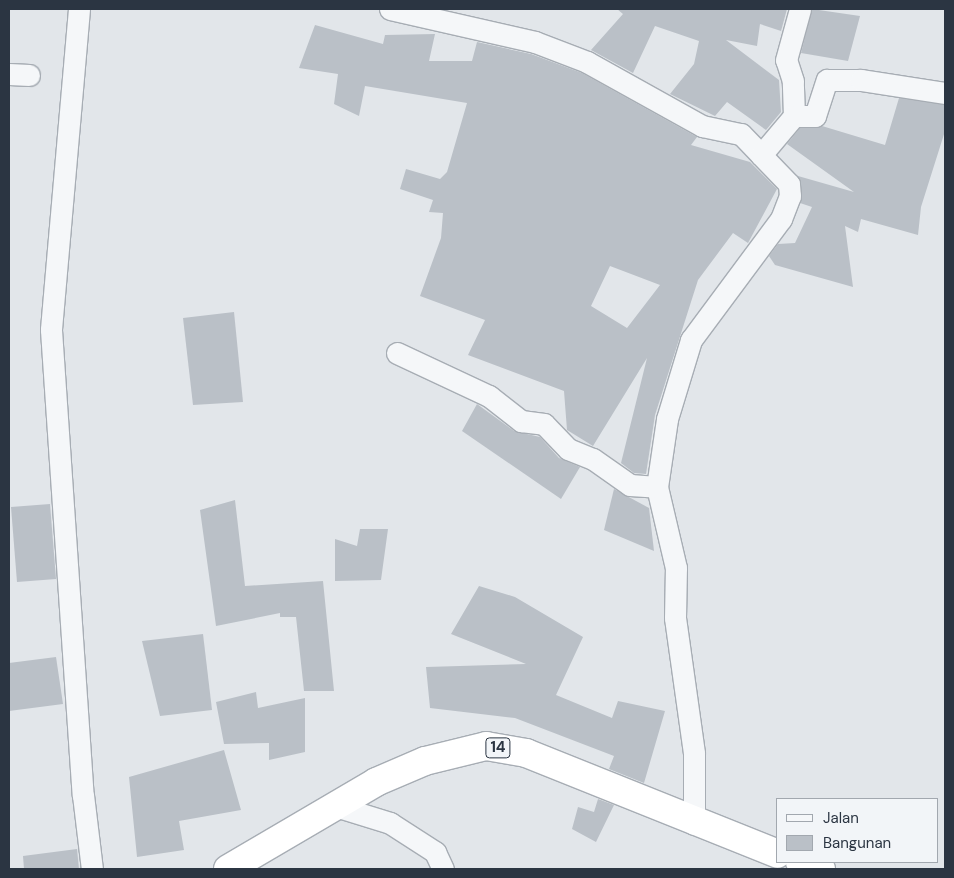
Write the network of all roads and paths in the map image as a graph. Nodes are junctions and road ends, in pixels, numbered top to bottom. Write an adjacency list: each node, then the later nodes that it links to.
1 (79, 9): 13 (street)
2 (390, 9): 6 (street)
3 (800, 9): 5 (street)
4 (945, 93): 5 (street)
5 (794, 116): 6 (street)
6 (761, 155): 8 (street)
7 (397, 353): 8 (street)
8 (657, 487): 10 (street)
9 (332, 805): 10 (highway, 14); 14 (highway, 14); 15 (street)
10 (694, 824): 11 (highway, 14)
11 (776, 853)
12 (803, 863): 16 (highway)
13 (92, 869)
14 (228, 869)
15 (443, 869)
16 (821, 869)

